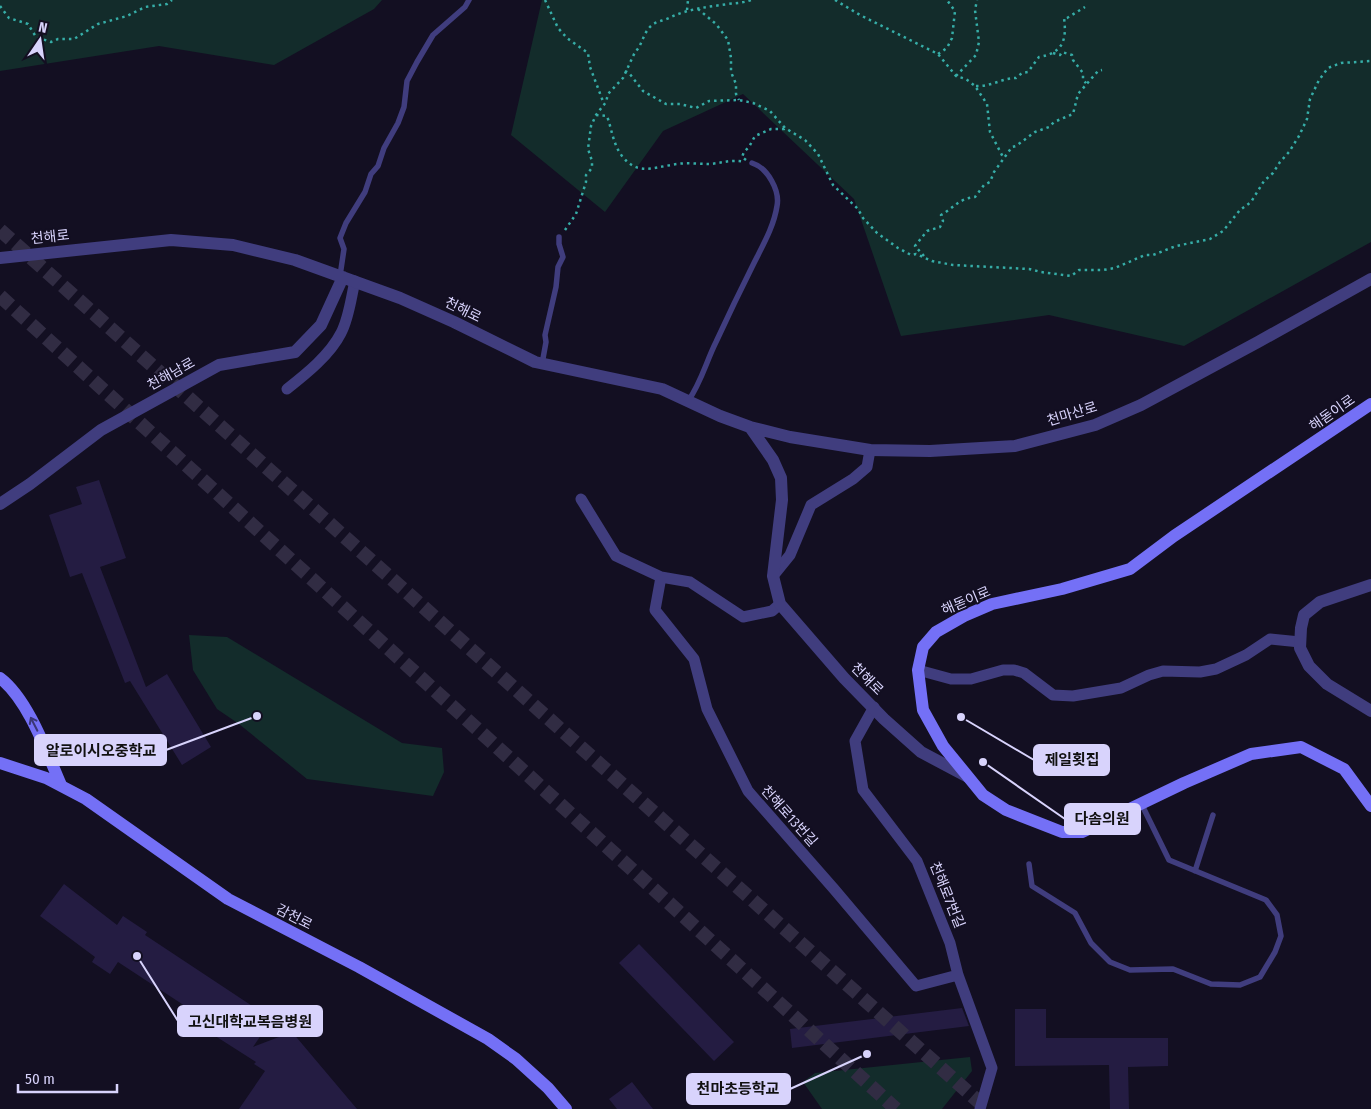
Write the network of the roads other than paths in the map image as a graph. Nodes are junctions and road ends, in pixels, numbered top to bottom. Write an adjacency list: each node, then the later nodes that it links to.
1 (469, 0): 5 (lane)
2 (752, 163): 9 (lane)
3 (559, 237): 7 (lane)
4 (0, 258): 5 (street, 천해로)
5 (346, 278): 7 (street, 천해로); 8 (street); 14 (street, 천해남로)
6 (1371, 279): 12 (street, 천마산로)
7 (542, 364): 9 (street, 천해로)
8 (287, 389)
9 (688, 401): 11 (street, 천해로)
10 (1371, 404): 20 (main road, 해돋이로)
11 (750, 427): 12 (street, 천마산로); 15 (street, 천해로)
12 (870, 450): 15 (street)
13 (581, 499): 16 (street)
14 (0, 504)
15 (773, 576): 18 (street, 천해로)
16 (661, 577): 18 (street); 32 (street, 천해로13번길)
17 (1371, 585): 19 (street)
18 (780, 604): 22 (street, 천해로)
19 (1300, 642): 20 (street); 23 (street)
20 (918, 670): 25 (main road, 해돋이로)
21 (0, 678): 26 (main road, one-way to 21)
22 (874, 707): 25 (street, 천해로); 32 (street, 천해로7번길)
23 (1371, 711)
24 (0, 763): 26 (main road, 감천로)
25 (968, 777): 27 (main road, 해돋이로)
26 (61, 785): 33 (main road, 감천로)
27 (1141, 803): 28 (main road, 해돋이로); 31 (lane)
28 (1371, 806)
29 (1213, 815): 31 (lane)
30 (1029, 864): 31 (lane)
31 (1195, 871)
32 (958, 975): 34 (street, 천해로7번길)
33 (566, 1109)
34 (980, 1109)

